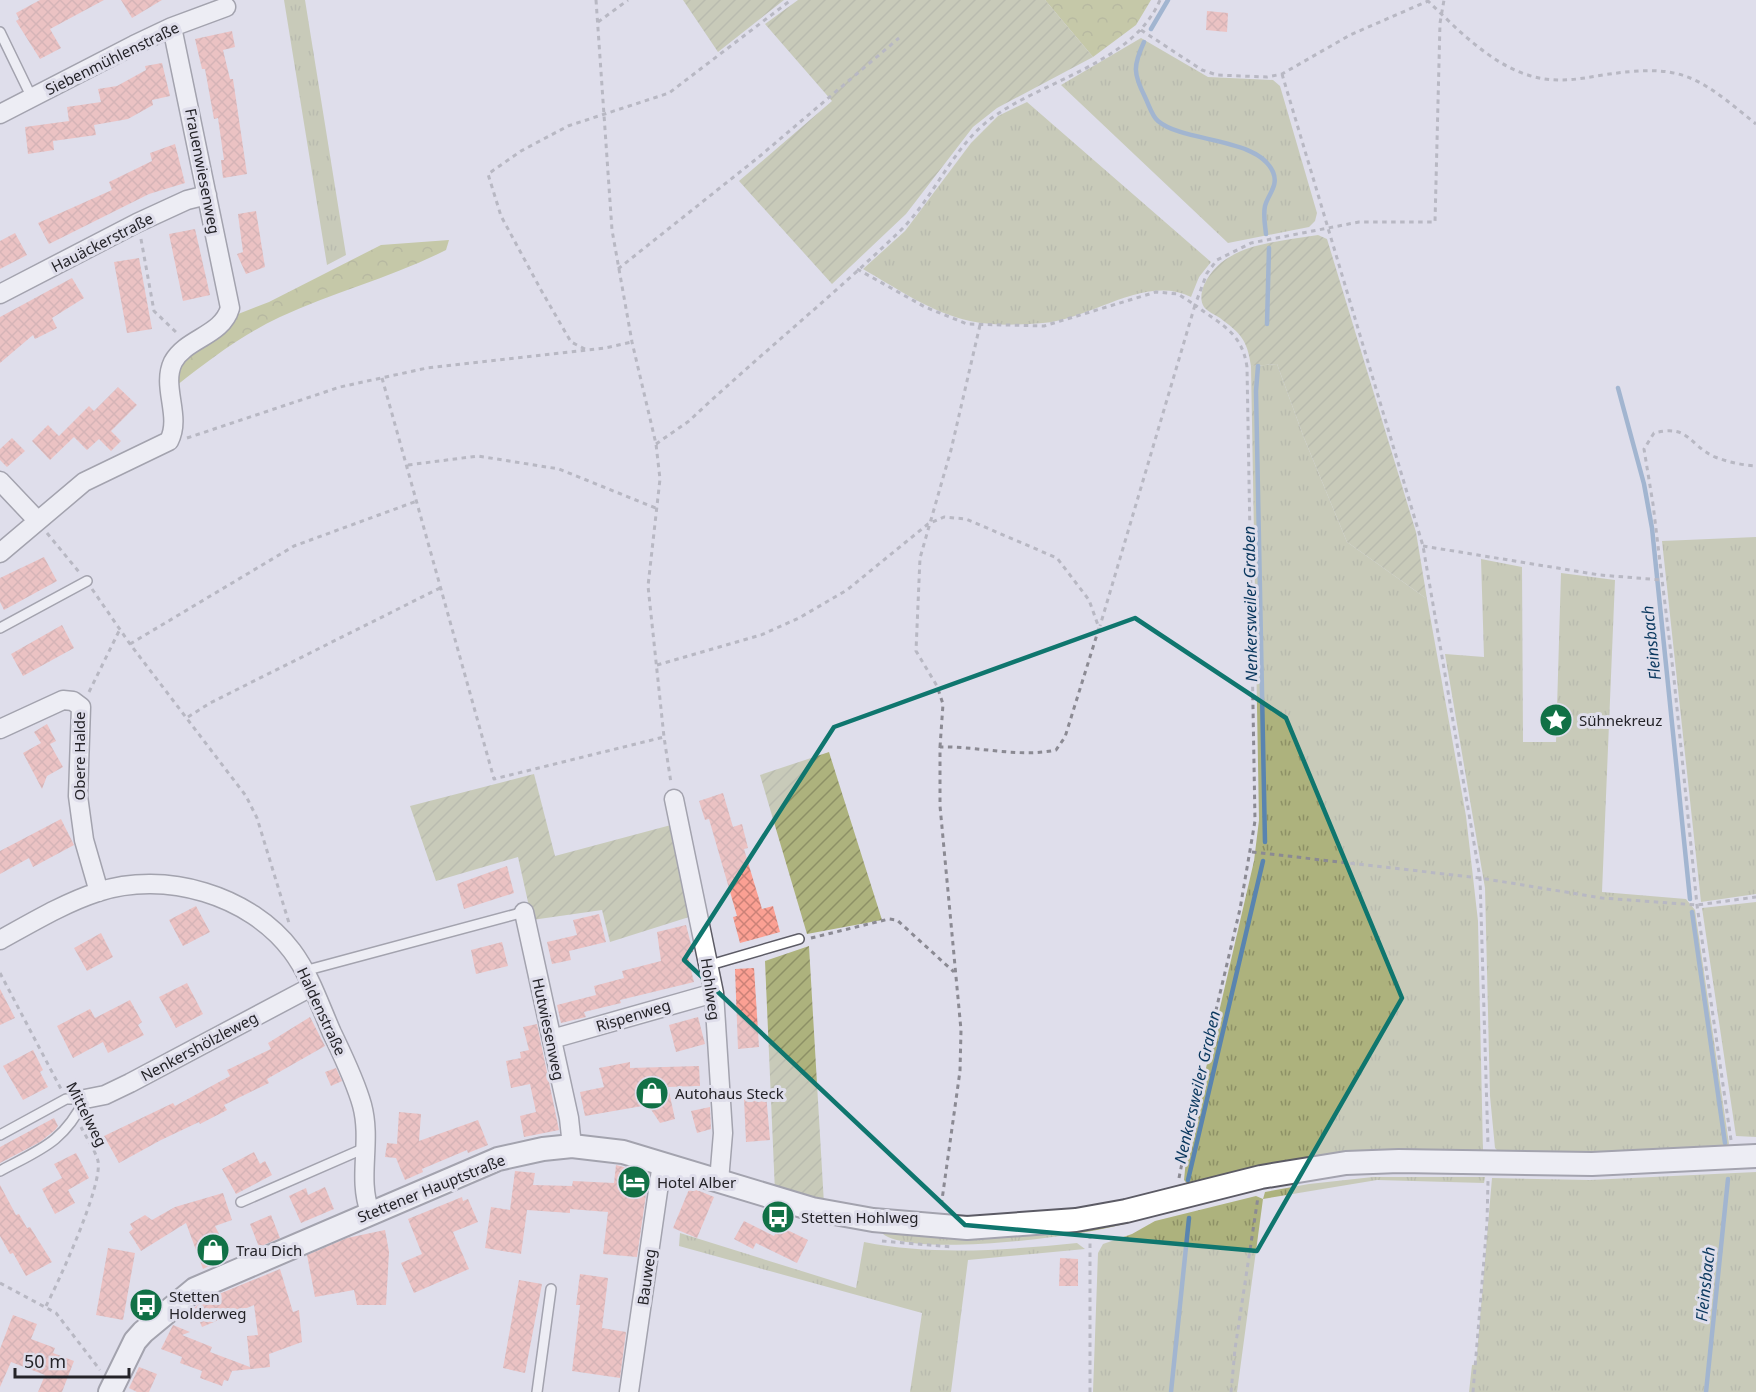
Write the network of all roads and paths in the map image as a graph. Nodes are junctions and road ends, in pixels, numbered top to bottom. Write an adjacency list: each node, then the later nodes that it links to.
1 (596, 0): 9 (path)
2 (628, 0): 9 (path)
3 (791, 0): 17 (path)
4 (1160, 0): 11 (path)
5 (1428, 0): 8 (path); 14 (path)
6 (1444, 0): 8 (path)
7 (226, 7): 10 (street, Siebenmühlenstraße)
8 (1443, 15): 18 (path); 21 (path)
9 (598, 22): 17 (path)
10 (172, 27): 15 (street, Siebenmühlenstraße); 19 (street, Frauenwiesenweg)
11 (1141, 30): 14 (path); 22 (path)
12 (0, 32): 15 (lane)
13 (899, 38): 23 (path)
14 (1282, 74): 21 (path)
15 (32, 98): 16 (street, Siebenmühlenstraße)
16 (0, 114)
17 (602, 115): 23 (path); 29 (path)
18 (1756, 124)
19 (207, 195): 20 (street, Hauäckerstraße); 31 (street, Frauenwiesenweg)
20 (137, 223): 24 (street, Hauäckerstraße); 27 (path)
21 (1326, 227): 25 (path); 40 (path)
22 (857, 269): 26 (path); 32 (path)
23 (618, 270): 28 (path)
24 (0, 294)
25 (1195, 305): 26 (path); 46 (path); 55 (path)
26 (980, 325): 39 (path)
27 (181, 337)
28 (632, 342): 29 (path); 32 (path)
29 (585, 349): 30 (path)
30 (382, 378): 31 (path); 33 (path)
31 (169, 441): 38 (street)
32 (656, 444): 37 (path)
33 (408, 465): 36 (path); 37 (path)
34 (1756, 466): 42 (path)
35 (0, 481): 38 (street)
36 (417, 501): 44 (path); 50 (path)
37 (658, 509): 48 (path)
38 (37, 520): 41 (street)
39 (928, 524): 46 (path); 48 (path); 53 (path)
40 (1423, 546): 42 (path); 56 (path)
41 (0, 553)
42 (1662, 580): 59 (path)
43 (87, 581): 45 (lane)
44 (440, 588): 50 (path); 52 (path)
45 (0, 628)
46 (1100, 628): 53 (path)
47 (120, 630): 49 (path)
48 (657, 665): 52 (path)
49 (81, 707): 51 (street, Obere Halde); 57 (street, Obere Halde)
50 (189, 717): 63 (path)
51 (0, 729)
52 (664, 737): 54 (path)
53 (940, 747): 65 (path)
54 (674, 799): 64 (street, Hohlweg)
55 (1252, 852): 56 (path); 83 (path)
56 (1480, 878): 59 (path); 78 (path)
57 (99, 892): 62 (street, Haldenstraße); 63 (street, Haldenstraße)
58 (1756, 897): 59 (path)
59 (1697, 905): 77 (path)
60 (524, 912): 67 (lane, Nenkershölzleweg); 69 (street, Hutwiesenweg)
61 (799, 939): 64 (lane); 65 (path)
62 (0, 940)
63 (292, 951): 67 (street, Haldenstraße)
64 (710, 965): 68 (street, Hohlweg)
65 (954, 972): 85 (path)
66 (0, 973): 70 (path, Mittelweg)
67 (308, 979): 71 (street, Nenkershölzleweg); 75 (street, Haldenstraße)
68 (714, 993): 69 (street, Rispenweg); 82 (street, Hohlweg)
69 (552, 1039): 74 (street, Hutwiesenweg)
70 (66, 1099): 71 (lane, Nenkershölzleweg); 73 (lane, Nenkershölzleweg)
71 (85, 1099): 72 (lane)
72 (76, 1117): 80 (lane); 91 (path, Mittelweg)
73 (0, 1135)
74 (572, 1146): 79 (street, Stettener Hauptstraße); 86 (street, Stettener Hauptstraße)
75 (368, 1147): 84 (lane); 86 (street, Haldenstraße)
76 (1756, 1156): 77 (street, Stettener Hauptstraße)
77 (1731, 1157): 78 (street, Stettener Hauptstraße)
78 (1488, 1162): 81 (street, Stettener Hauptstraße); 97 (path)
79 (663, 1163): 82 (street, Stettener Hauptstraße); 94 (street, Bauweg)
80 (0, 1172)
81 (1261, 1177): 83 (street, Stettener Hauptstraße); 96 (path)
82 (719, 1181): 83 (street, Stettener Hauptstraße)
83 (1176, 1198)
84 (241, 1202)
85 (942, 1206)
86 (370, 1212): 92 (street, Stettener Hauptstraße)
87 (1090, 1237): 95 (path)
88 (1, 1283): 89 (path); 91 (path)
89 (0, 1288)
90 (551, 1289): 93 (lane)
91 (46, 1306): 92 (path)
92 (112, 1388)
93 (537, 1392)
94 (629, 1392)
95 (1090, 1392)
96 (1231, 1392)
97 (1473, 1392)

